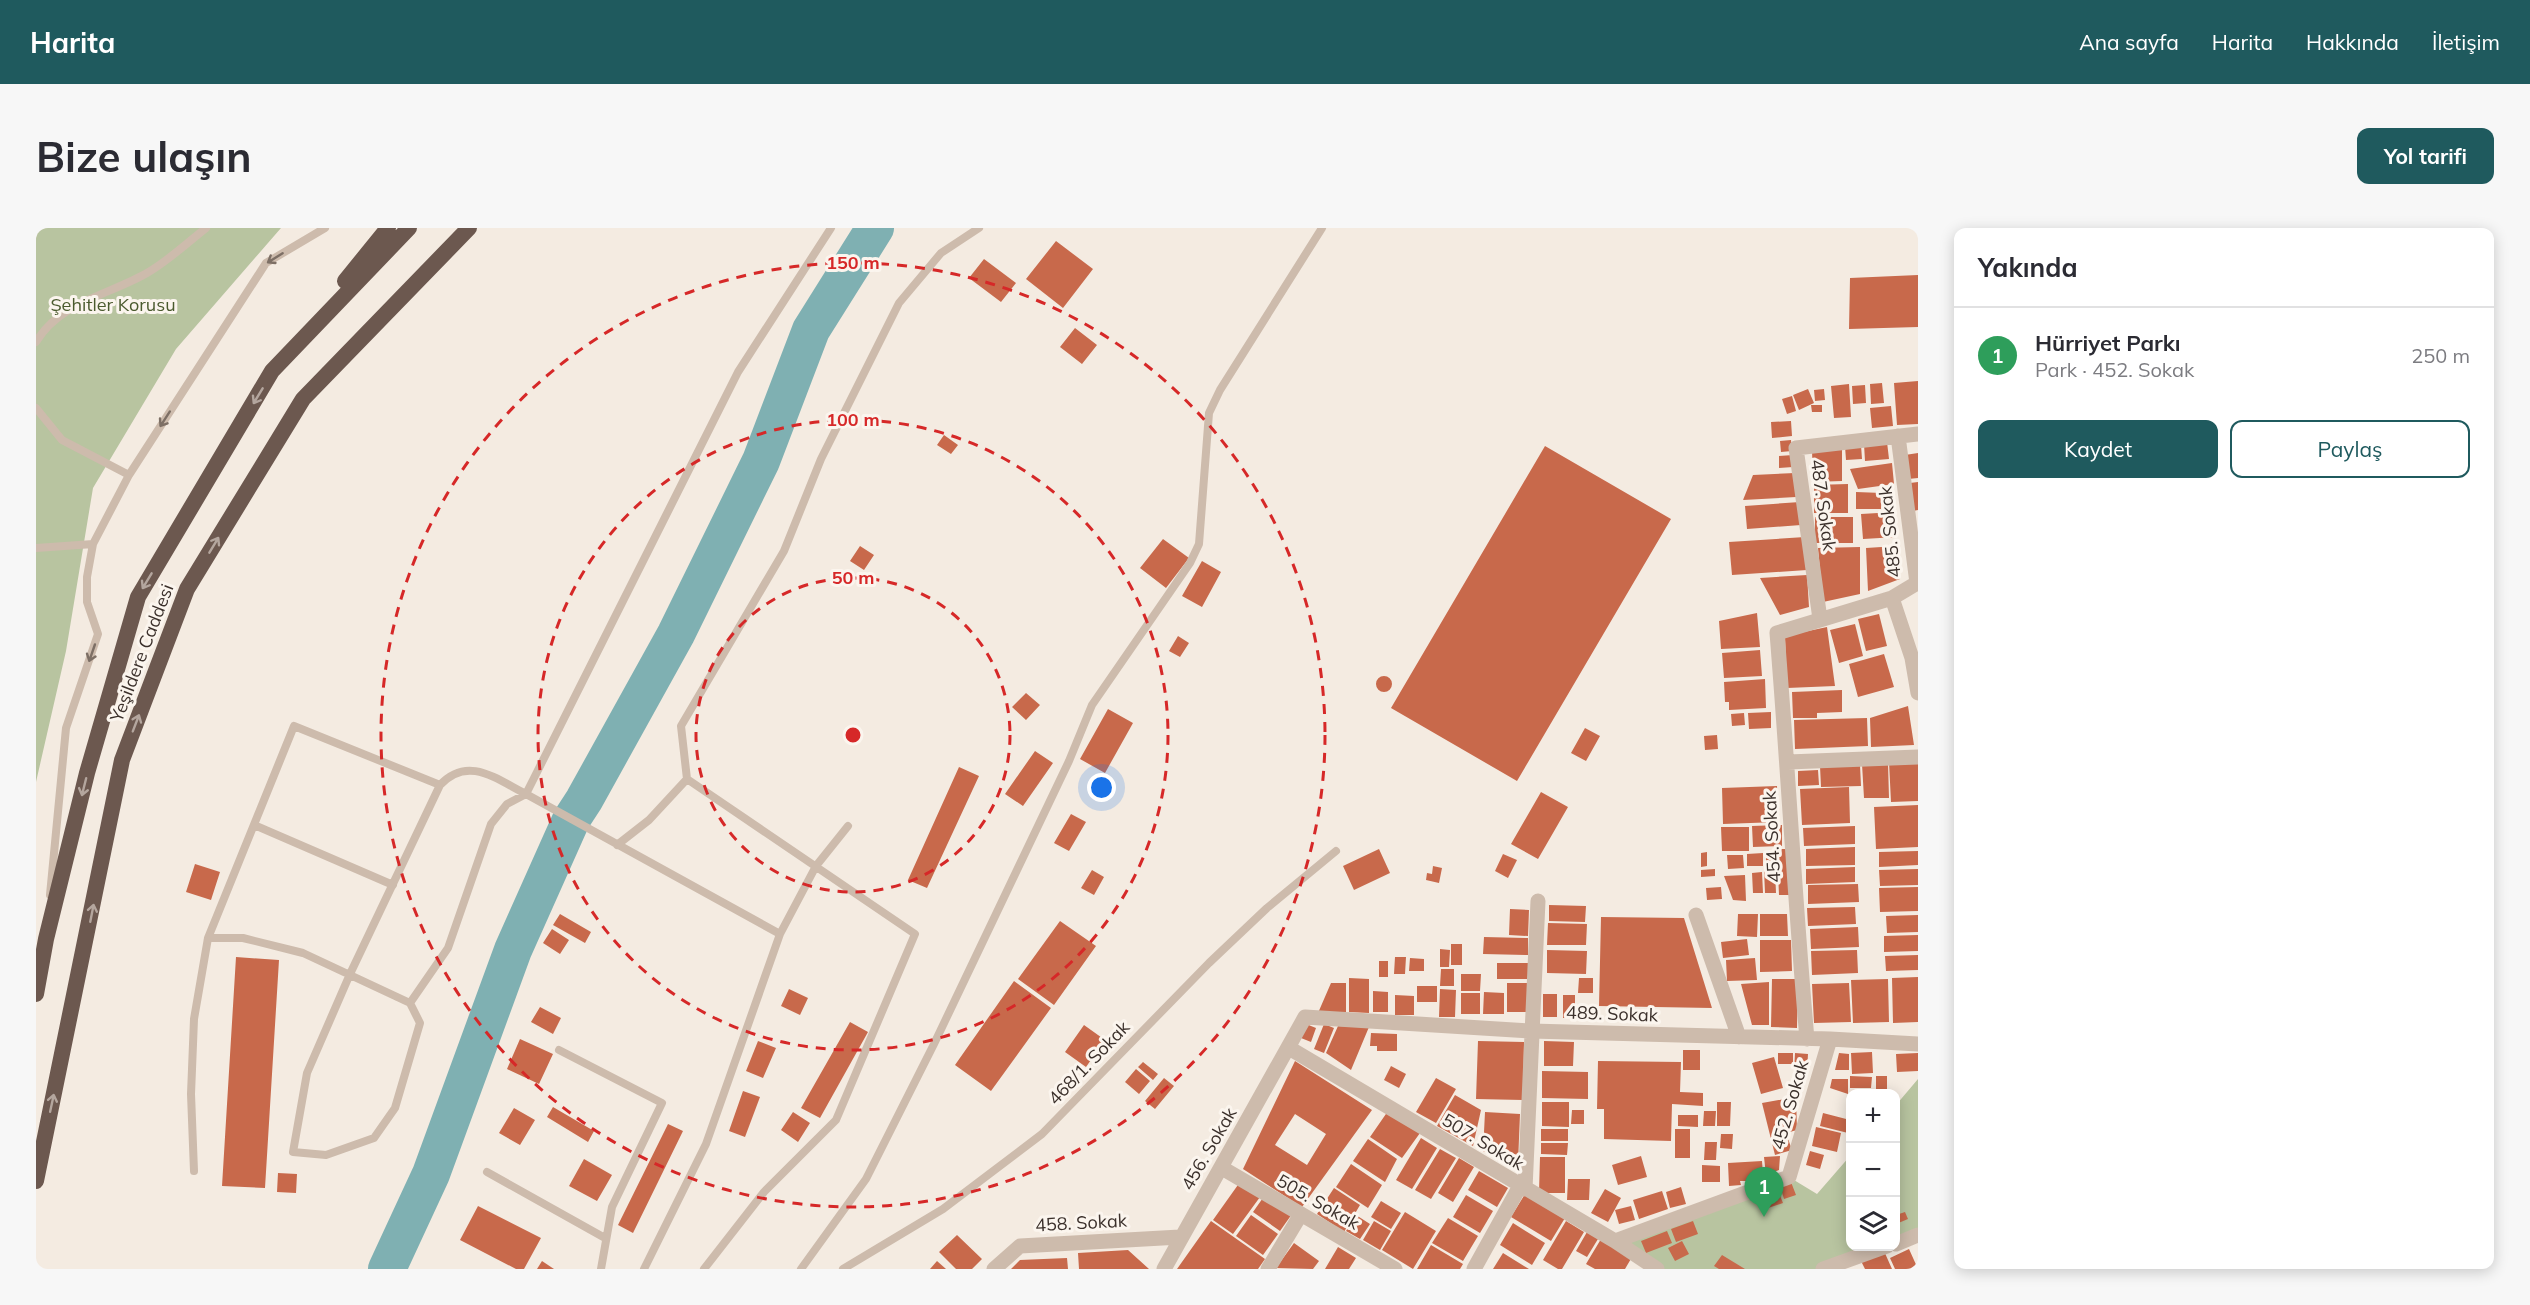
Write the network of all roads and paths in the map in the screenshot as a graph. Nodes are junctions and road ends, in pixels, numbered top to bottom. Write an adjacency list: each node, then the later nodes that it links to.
1 (206, 228): 9 (lane)
2 (325, 228): 14 (lane, one-way to 14)
3 (388, 228): 10 (highway)
4 (409, 228): 10 (highway, Yeşildere Caddesi)
5 (831, 228): 27 (lane)
6 (979, 228): 25 (lane)
7 (1322, 228): 66 (lane)
8 (468, 230): 53 (highway, Yeşildere Caddesi, one-way to 8)
9 (36, 342)
10 (272, 371): 37 (highway, Yeşildere Caddesi, one-way to 37)
11 (36, 408): 14 (lane)
12 (1918, 434): 13 (street, 487. Sokak)
13 (1898, 436): 15 (street, 485. Sokak); 19 (street, 487. Sokak)
14 (129, 475): 16 (lane)
15 (1913, 515): 18 (street, 485. Sokak)
16 (93, 544): 17 (lane); 37 (lane, one-way to 37)
17 (36, 548)
18 (1892, 598): 19 (street, 485. Sokak); 21 (street)
19 (1820, 619): 20 (street, 485. Sokak)
20 (1778, 633): 24 (street, 454. Sokak)
21 (1915, 657): 22 (street)
22 (1918, 693)
23 (1918, 757): 24 (street)
24 (1788, 762): 45 (street, 454. Sokak)
25 (687, 779): 30 (lane); 32 (lane)
26 (440, 785): 27 (lane); 28 (lane); 33 (lane)
27 (526, 794): 30 (lane); 41 (lane)
28 (254, 825): 33 (lane); 38 (lane)
29 (848, 826): 32 (lane)
30 (617, 845): 36 (lane)
31 (1336, 851): 67 (lane, 468/1. Sokak)
32 (816, 866): 36 (lane); 65 (lane)
33 (393, 885): 39 (lane)
34 (1538, 901): 43 (street)
35 (1696, 915): 44 (street)
36 (780, 934): 64 (lane)
37 (46, 939): 40 (highway, Yeşildere Caddesi)
38 (208, 939): 39 (lane); 51 (lane)
39 (350, 974): 41 (lane); 41 (lane)
40 (36, 994)
41 (410, 1003)
42 (1305, 1017): 43 (street, 489. Sokak); 48 (street, 456. Sokak)
43 (1531, 1031): 44 (street, 489. Sokak); 54 (street)
44 (1739, 1037): 45 (street, 489. Sokak)
45 (1807, 1039): 46 (street, 489. Sokak)
46 (1830, 1039): 47 (street, 489. Sokak); 59 (street, 452. Sokak)
47 (1918, 1044)
48 (1289, 1048): 50 (street, 456. Sokak); 54 (street, 507. Sokak)
49 (559, 1050): 58 (lane)
50 (1222, 1168): 55 (street, 505. Sokak); 57 (street, 456. Sokak)
51 (194, 1171)
52 (488, 1172): 58 (lane)
53 (36, 1181)
54 (1523, 1188): 59 (street, 507. Sokak); 72 (street)
55 (1301, 1214): 70 (street); 71 (street, 505. Sokak)
56 (1918, 1235): 60 (street)
57 (1180, 1237): 68 (street, 458. Sokak); 69 (street, 456. Sokak)
58 (605, 1238): 63 (lane)
59 (1615, 1241): 62 (street, 507. Sokak)
60 (1900, 1242)
61 (1873, 1251): 74 (street)
62 (1639, 1264): 73 (street, 507. Sokak)
63 (602, 1269)
64 (644, 1269)
65 (704, 1269)
66 (801, 1269)
67 (843, 1269)
68 (993, 1269)
69 (1164, 1269)
70 (1268, 1269)
71 (1395, 1269)
72 (1474, 1269)
73 (1657, 1269)
74 (1823, 1269)

